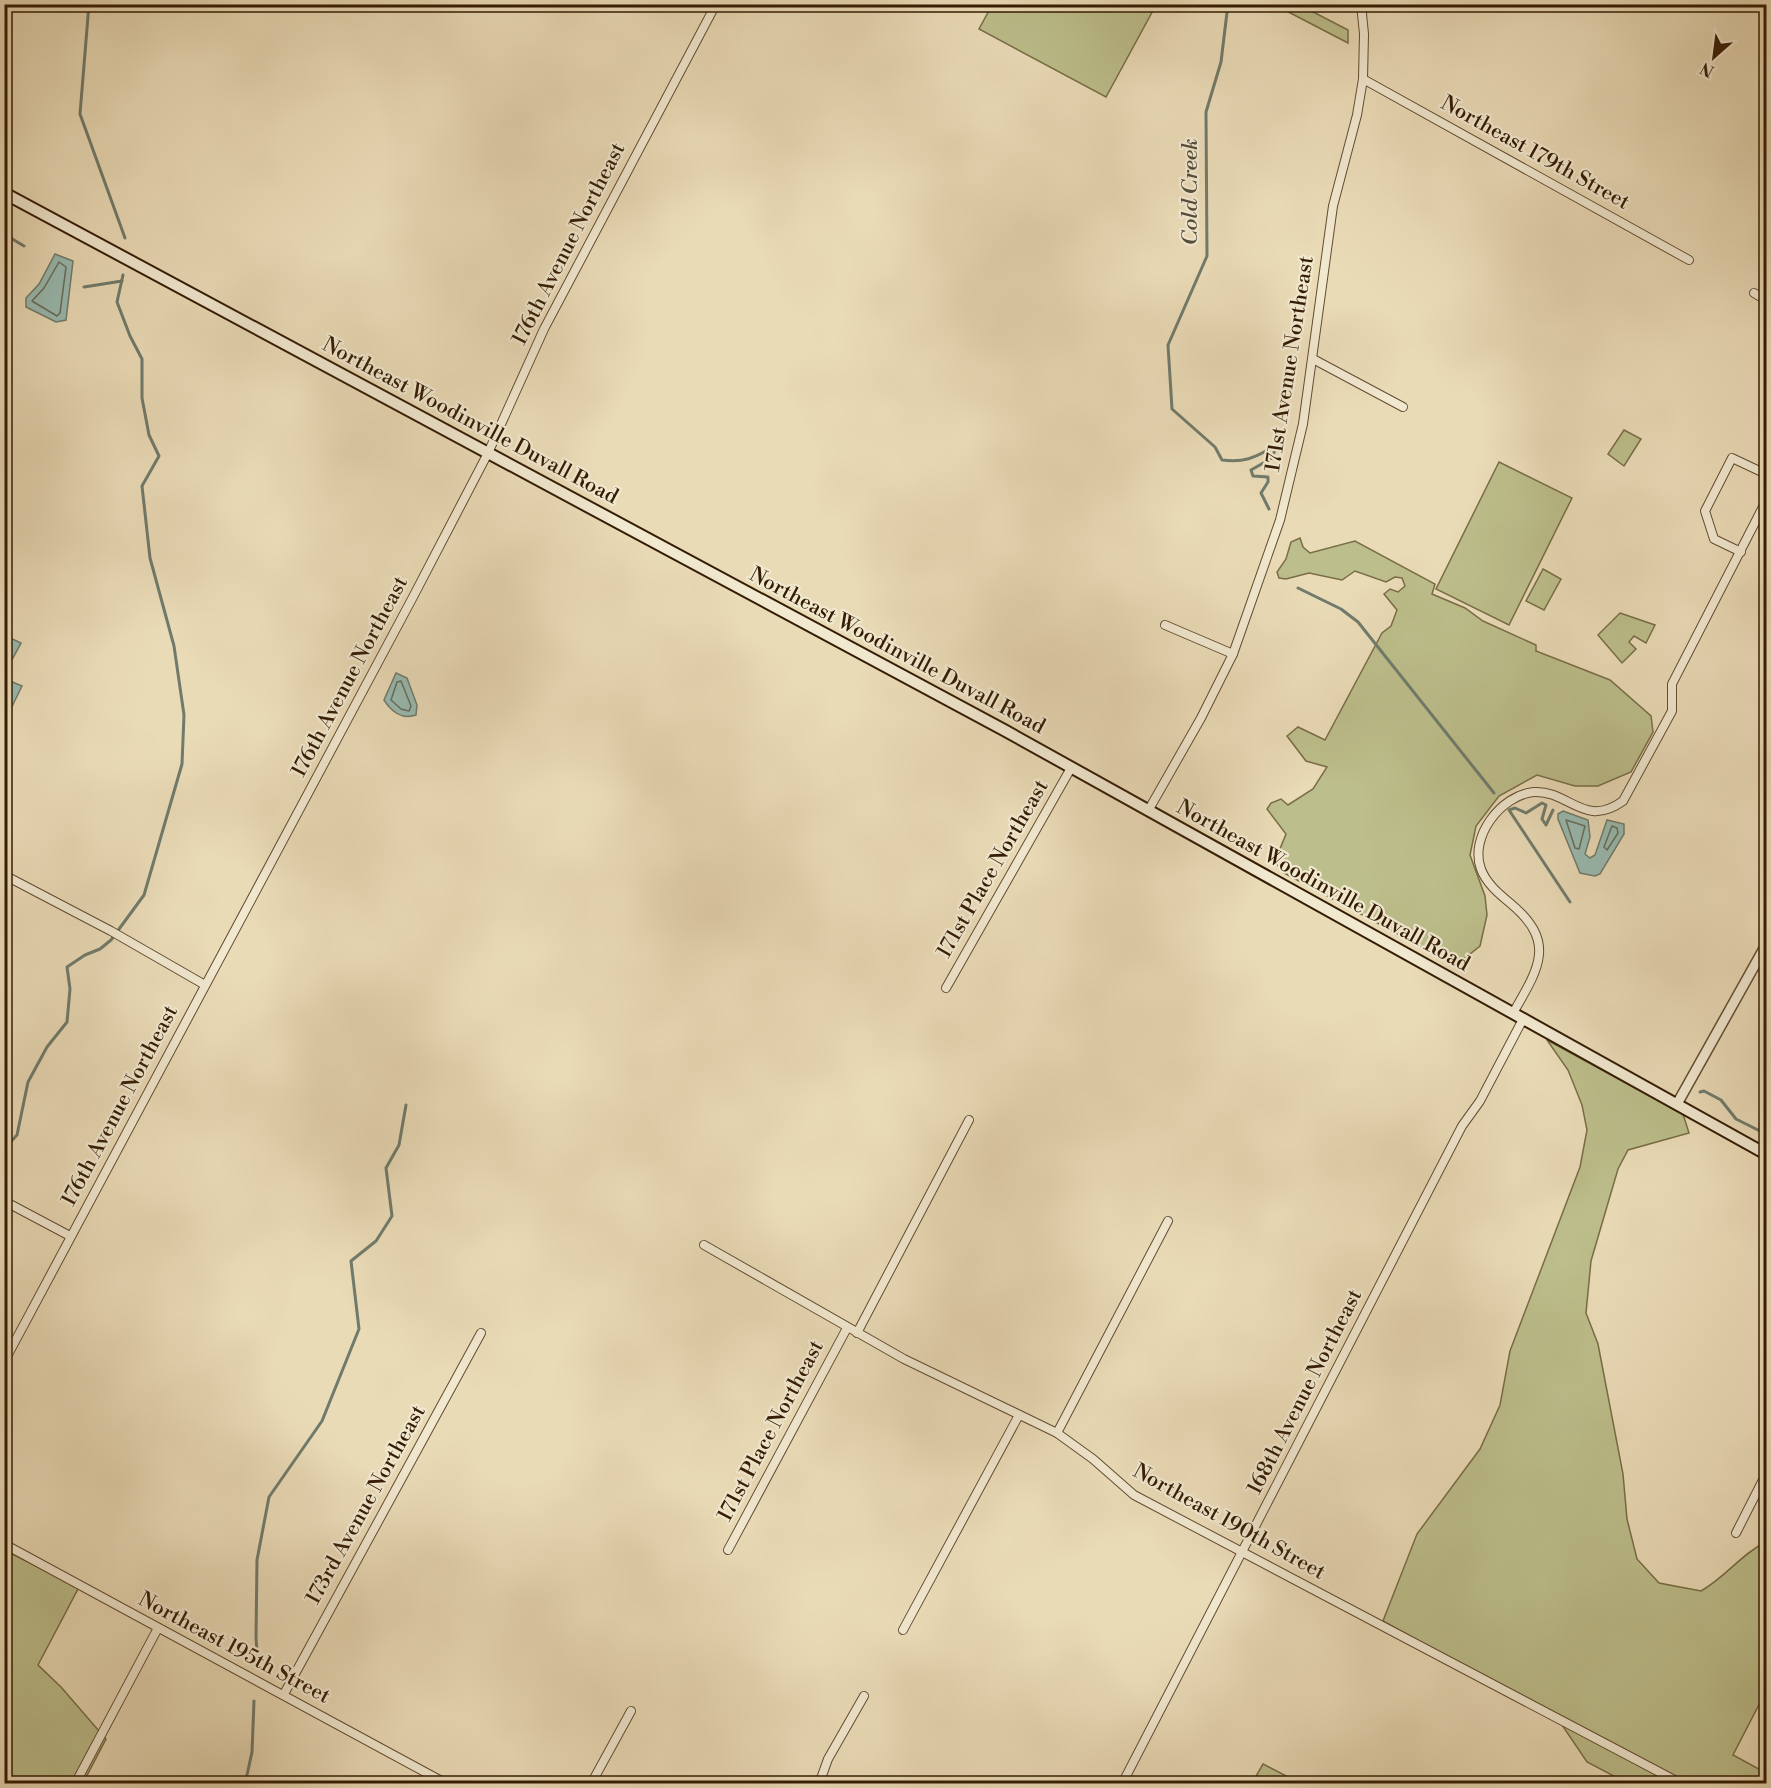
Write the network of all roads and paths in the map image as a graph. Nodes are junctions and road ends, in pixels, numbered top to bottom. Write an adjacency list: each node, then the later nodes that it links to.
1 (716, 4): 10 (street, 176th Avenue Northeast)
2 (1361, 4): 3 (street, 171st Avenue Northeast)
3 (1363, 79): 5 (street, Northeast 179th Street); 8 (street, 171st Avenue Northeast)
4 (4, 193): 10 (main road, Northeast Woodinville Duvall Road)
5 (1689, 260)
6 (1755, 293): 7 (street)
7 (1767, 300)
8 (1313, 359): 9 (street); 15 (street, 171st Avenue Northeast)
9 (1403, 407)
10 (488, 453): 16 (main road, Northeast Woodinville Duvall Road); 20 (street, 176th Avenue Northeast)
11 (1767, 474): 13 (street)
12 (1767, 501): 13 (street)
13 (1741, 552): 22 (street)
14 (1165, 625): 15 (street)
15 (1233, 654): 17 (street, 171st Avenue Northeast)
16 (1071, 768): 17 (main road, Northeast Woodinville Duvall Road); 21 (street, 171st Place Northeast)
17 (1148, 811): 22 (main road, Northeast Woodinville Duvall Road)
18 (4, 876): 20 (street)
19 (1767, 945): 24 (street)
20 (205, 985): 29 (street, 176th Avenue Northeast)
21 (946, 988)
22 (1513, 1013): 23 (main road, Northeast Woodinville Duvall Road)
23 (1523, 1019): 24 (main road, Northeast Woodinville Duvall Road); 41 (street, 168th Avenue Northeast)
24 (1677, 1104): 26 (main road, Northeast Woodinville Duvall Road)
25 (969, 1120): 33 (street, 171st Place Northeast)
26 (1767, 1154)
27 (4, 1201): 29 (street)
28 (1168, 1221): 36 (street)
29 (70, 1236): 34 (street, 176th Avenue Northeast)
30 (704, 1245): 31 (street, Northeast 190th Street)
31 (847, 1328): 33 (street, Northeast 190th Street); 40 (street, 171st Place Northeast)
32 (481, 1334): 44 (street, 173rd Avenue Northeast)
33 (857, 1334): 35 (street, Northeast 190th Street)
34 (4, 1362)
35 (1019, 1415): 36 (street, Northeast 190th Street); 43 (street)
36 (1057, 1433): 41 (street, Northeast 190th Street)
37 (1767, 1474): 38 (street)
38 (1736, 1533)
39 (4, 1544): 42 (street, Northeast 195th Street)
40 (728, 1551)
41 (1243, 1551): 51 (street, 168th Avenue Northeast); 52 (street, Northeast 190th Street)
42 (158, 1628): 44 (street, Northeast 195th Street); 48 (street)
43 (903, 1630)
44 (284, 1694): 47 (street, Northeast 195th Street)
45 (864, 1696): 50 (street)
46 (631, 1711): 49 (street)
47 (443, 1782)
48 (75, 1784)
49 (591, 1784)
50 (819, 1784)
51 (1122, 1784)
52 (1682, 1784)

